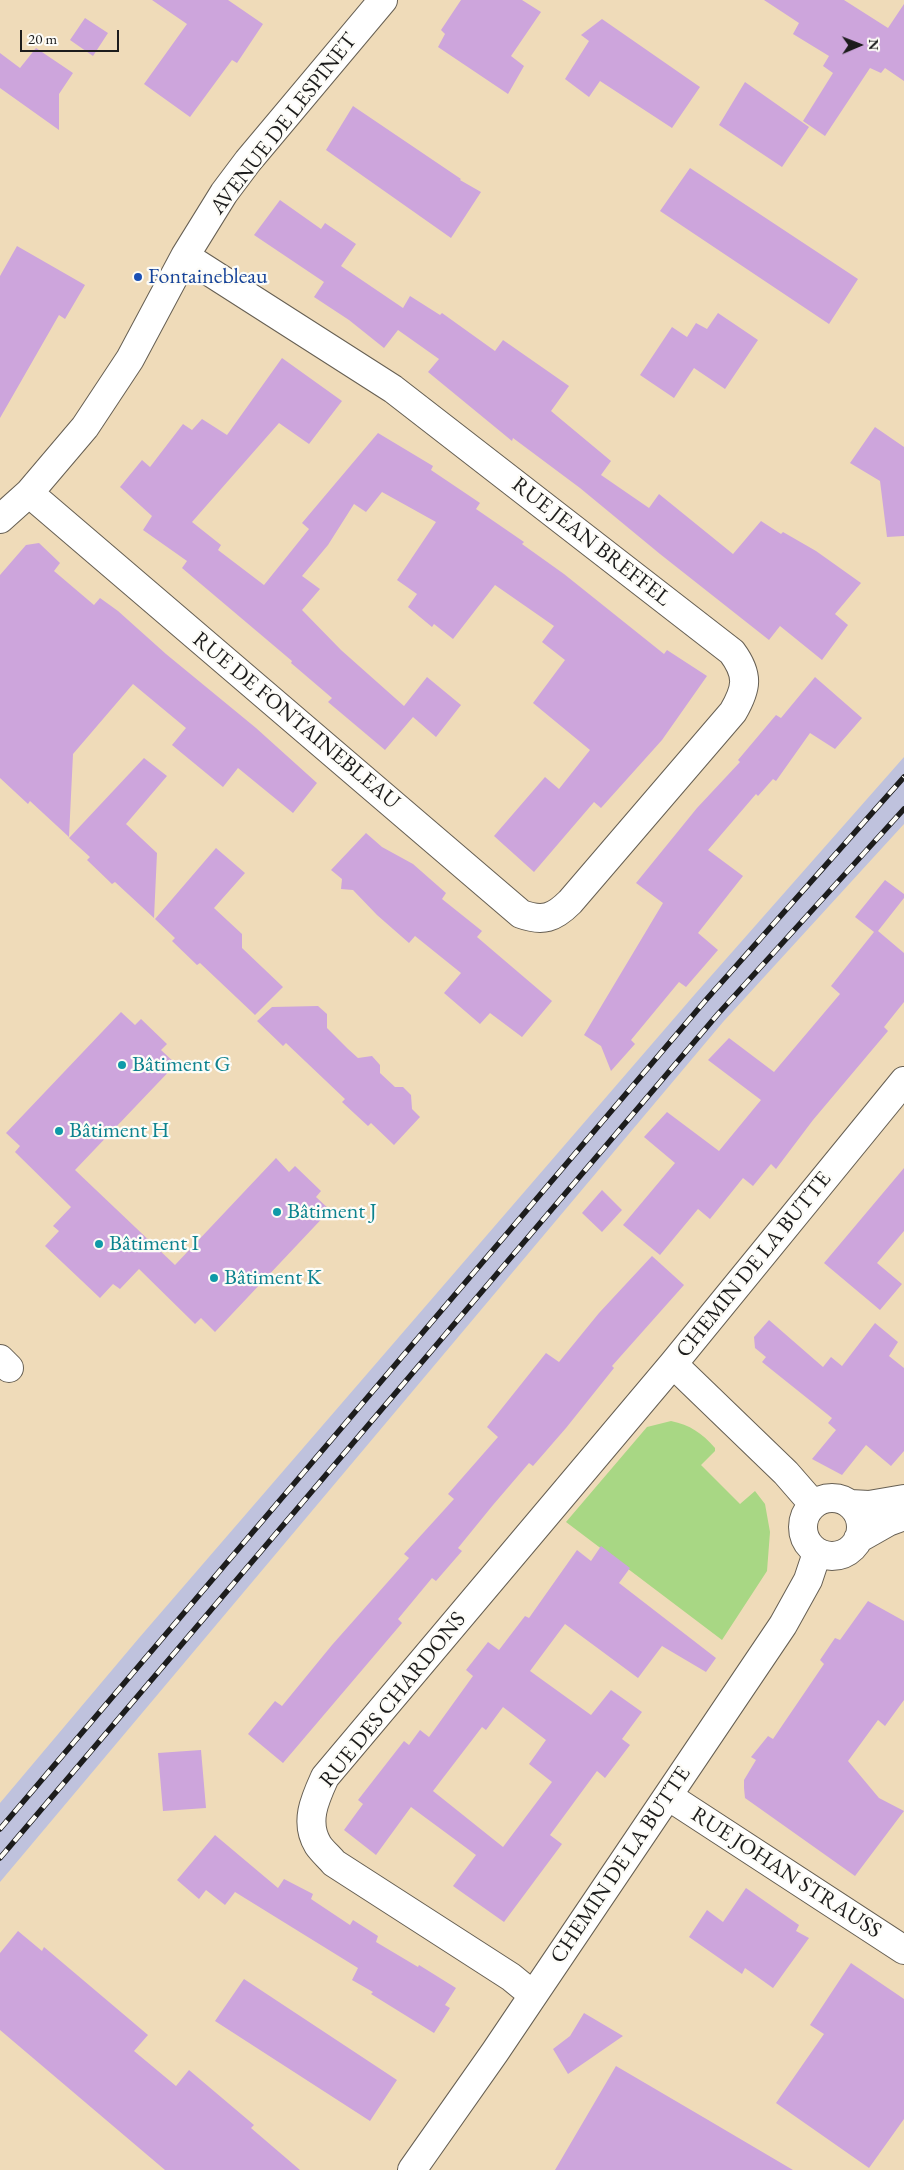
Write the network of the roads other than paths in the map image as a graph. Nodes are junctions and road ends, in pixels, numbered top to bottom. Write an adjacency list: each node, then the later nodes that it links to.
1 (383, 0): 2 (street, AVENUE DE LESPINET)
2 (185, 256): 3 (street, AVENUE DE LESPINET); 5 (street, RUE JEAN BREFFEL)
3 (29, 493): 4 (street, AVENUE DE LESPINET); 5 (street, RUE DE FONTAINEBLEAU)
4 (0, 519)
5 (570, 902)
6 (904, 1081): 7 (street, CHEMIN DE LA BUTTE)
7 (673, 1364): 9 (street, CHEMIN DE LA BUTTE); 16 (street, RUE DES CHARDONS)
8 (904, 1499): 10 (street)
9 (813, 1504): 10 (street); 13 (street)
10 (850, 1504): 12 (street)
11 (904, 1516): 12 (street)
12 (858, 1539): 13 (street)
13 (818, 1553): 14 (street, CHEMIN DE LA BUTTE)
14 (668, 1796): 15 (street, RUE JOHAN STRAUSS); 16 (street, CHEMIN DE LA BUTTE)
15 (904, 1950)
16 (533, 1995): 17 (street, CHEMIN DE LA BUTTE)
17 (412, 2170)

